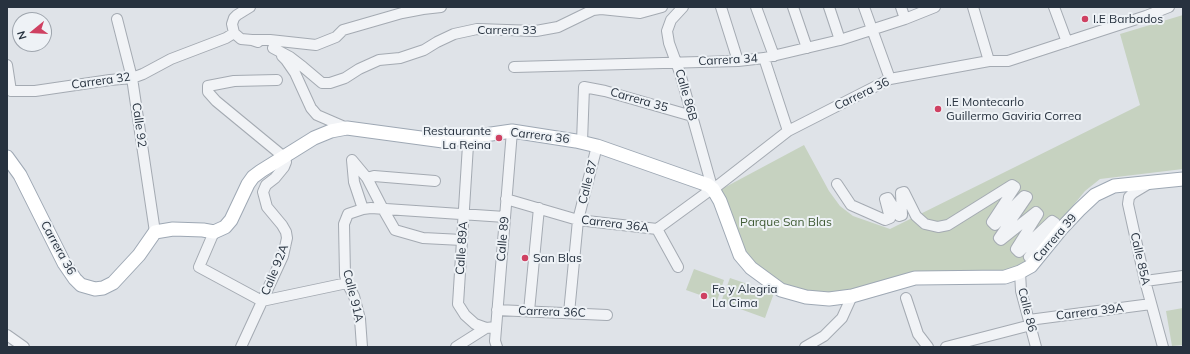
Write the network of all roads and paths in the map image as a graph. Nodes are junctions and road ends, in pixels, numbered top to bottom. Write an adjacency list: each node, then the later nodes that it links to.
1 (250, 7): 20 (street)
2 (441, 7): 15 (street)
3 (662, 7): 24 (street, Carrera 33)
4 (683, 7): 29 (street, Calle 86B)
5 (721, 7): 27 (street)
6 (756, 7): 26 (street)
7 (793, 7): 25 (street)
8 (829, 7): 22 (street)
9 (864, 7): 19 (street)
10 (901, 7): 18 (street)
11 (935, 7): 18 (street, Carrera 34)
12 (973, 7): 28 (street)
13 (1054, 7): 23 (street)
14 (1169, 7): 16 (street, Carrera 36)
15 (402, 10): 21 (street)
16 (1148, 11): 23 (street, Carrera 36)
17 (117, 19): 32 (street, Calle 92)
18 (905, 19): 19 (street, Carrera 34)
19 (873, 30): 22 (street, Carrera 34); 33 (street)
20 (234, 33): 21 (street, Carrera 33); 32 (street, Carrera 32)
21 (252, 40): 24 (street, Carrera 33)
22 (840, 40): 25 (street, Carrera 34)
23 (1067, 42): 28 (street, Carrera 36)
24 (273, 48): 37 (street)
25 (807, 48): 26 (street, Carrera 34)
26 (769, 57): 27 (street, Carrera 34); 39 (street)
27 (738, 61): 29 (street, Carrera 34)
28 (989, 61): 33 (street, Carrera 36)
29 (676, 62): 31 (street, Carrera 34); 36 (street, Calle 86B)
30 (7, 65): 35 (street)
31 (514, 66)
32 (132, 78): 35 (street, Carrera 32); 60 (street, Calle 92)
33 (890, 79): 39 (street, Carrera 36)
34 (277, 80): 44 (street)
35 (9, 90)
36 (692, 116): 40 (street, Carrera 35); 50 (street, Calle 86B)
37 (347, 128): 38 (main road, Carrera 36); 44 (main road, Carrera 36)
38 (512, 131): 40 (main road, Carrera 36); 51 (street, Calle 89)
39 (788, 131): 50 (street, Carrera 36)
40 (582, 142): 42 (main road, Carrera 36)
41 (468, 144): 55 (street, Calle 89A)
42 (597, 146): 50 (main road, Carrera 36); 57 (street, Calle 87)
43 (7, 157): 60 (main road, Carrera 36)
44 (284, 157): 61 (main road, Carrera 36); 71 (street, Calle 92A)
45 (367, 178): 47 (street); 53 (street); 54 (street)
46 (1183, 178): 48 (main road, Carrera 39)
47 (435, 181)
48 (1152, 181): 58 (main road, Carrera 39); 66 (street, Calle 85A)
49 (837, 184): 58 (street)
50 (713, 188): 59 (street, Carrera 36A); 68 (main road, Calle 86B)
51 (506, 198): 52 (street, Carrera 36A); 56 (street, Calle 89)
52 (539, 208): 57 (street, Carrera 36A); 74 (street)
53 (363, 209): 54 (street); 67 (street, Calle 91A)
54 (383, 209): 55 (street); 62 (street)
55 (464, 213): 56 (street); 62 (street, Calle 89A)
56 (505, 217): 73 (street, Calle 89)
57 (578, 220): 59 (street, Carrera 36A); 75 (street, Calle 87)
58 (1062, 228): 64 (main road, Carrera 39)
59 (658, 229): 63 (street)
60 (155, 232): 61 (main road)
61 (214, 232): 71 (street)
62 (462, 240): 78 (street, Calle 89A)
63 (678, 267)
64 (1020, 272): 69 (main road, Carrera 39); 77 (street, Calle 86)
65 (1183, 276): 66 (street)
66 (1145, 281): 72 (street, Calle 85A)
67 (347, 283): 71 (street); 82 (street, Calle 91A)
68 (781, 290): 69 (main road, Carrera 39)
69 (852, 296): 85 (street)
70 (906, 298): 86 (street)
71 (262, 301): 81 (street, Calle 92A)
72 (1151, 304): 77 (street, Carrera 39A); 89 (street, Calle 85A)
73 (497, 310): 74 (street, Carrera 36C); 78 (street, Calle 89)
74 (529, 311): 75 (street, Carrera 36C)
75 (569, 313): 76 (street, Carrera 36C)
76 (607, 315)
77 (1030, 322): 87 (street, Carrera 39A); 88 (street, Calle 86)
78 (491, 327): 83 (street); 84 (street, Calle 89)
79 (7, 335): 80 (street)
80 (24, 347)
81 (241, 347)
82 (362, 347)
83 (456, 347)
84 (497, 347)
85 (805, 347)
86 (928, 347)
87 (946, 347)
88 (1036, 347)
89 (1163, 347)

